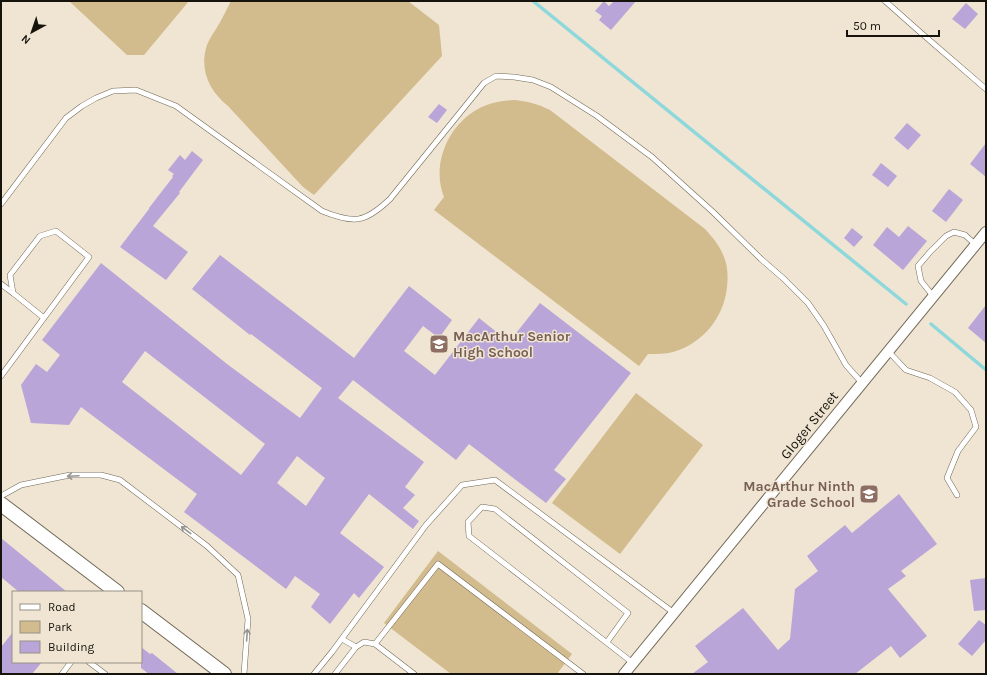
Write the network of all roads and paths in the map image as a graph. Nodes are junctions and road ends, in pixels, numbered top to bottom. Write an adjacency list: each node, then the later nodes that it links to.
1 (885, 1): 2 (lane)
2 (986, 89)
3 (1, 204): 12 (lane)
4 (986, 232): 5 (street, Gloger Street)
5 (976, 245): 8 (street, Gloger Street); 8 (lane)
6 (1, 284): 7 (lane)
7 (13, 293): 9 (lane); 9 (lane)
8 (934, 296): 10 (street, Gloger Street)
9 (44, 318): 11 (lane)
10 (888, 352): 12 (street, Gloger Street); 13 (lane)
11 (1, 376)
12 (862, 383): 18 (street, Gloger Street)
13 (957, 495)
14 (1, 496): 30 (lane, one-way to 14)
15 (1, 504): 16 (main road)
16 (116, 591)
17 (142, 612): 29 (main road)
18 (674, 613): 19 (lane); 25 (street, Gloger Street)
19 (342, 639): 22 (lane); 26 (lane)
20 (607, 642): 20 (lane); 25 (lane)
21 (375, 644): 22 (lane); 33 (lane); 34 (lane)
22 (356, 647): 32 (lane)
23 (70, 663): 27 (lane)
24 (90, 663): 28 (lane)
25 (633, 663): 35 (street, Gloger Street)
26 (316, 672): 31 (lane)
27 (62, 674)
28 (105, 674)
29 (224, 674)
30 (244, 674)
31 (323, 674)
32 (335, 674)
33 (414, 674)
34 (583, 674)
35 (624, 674)

